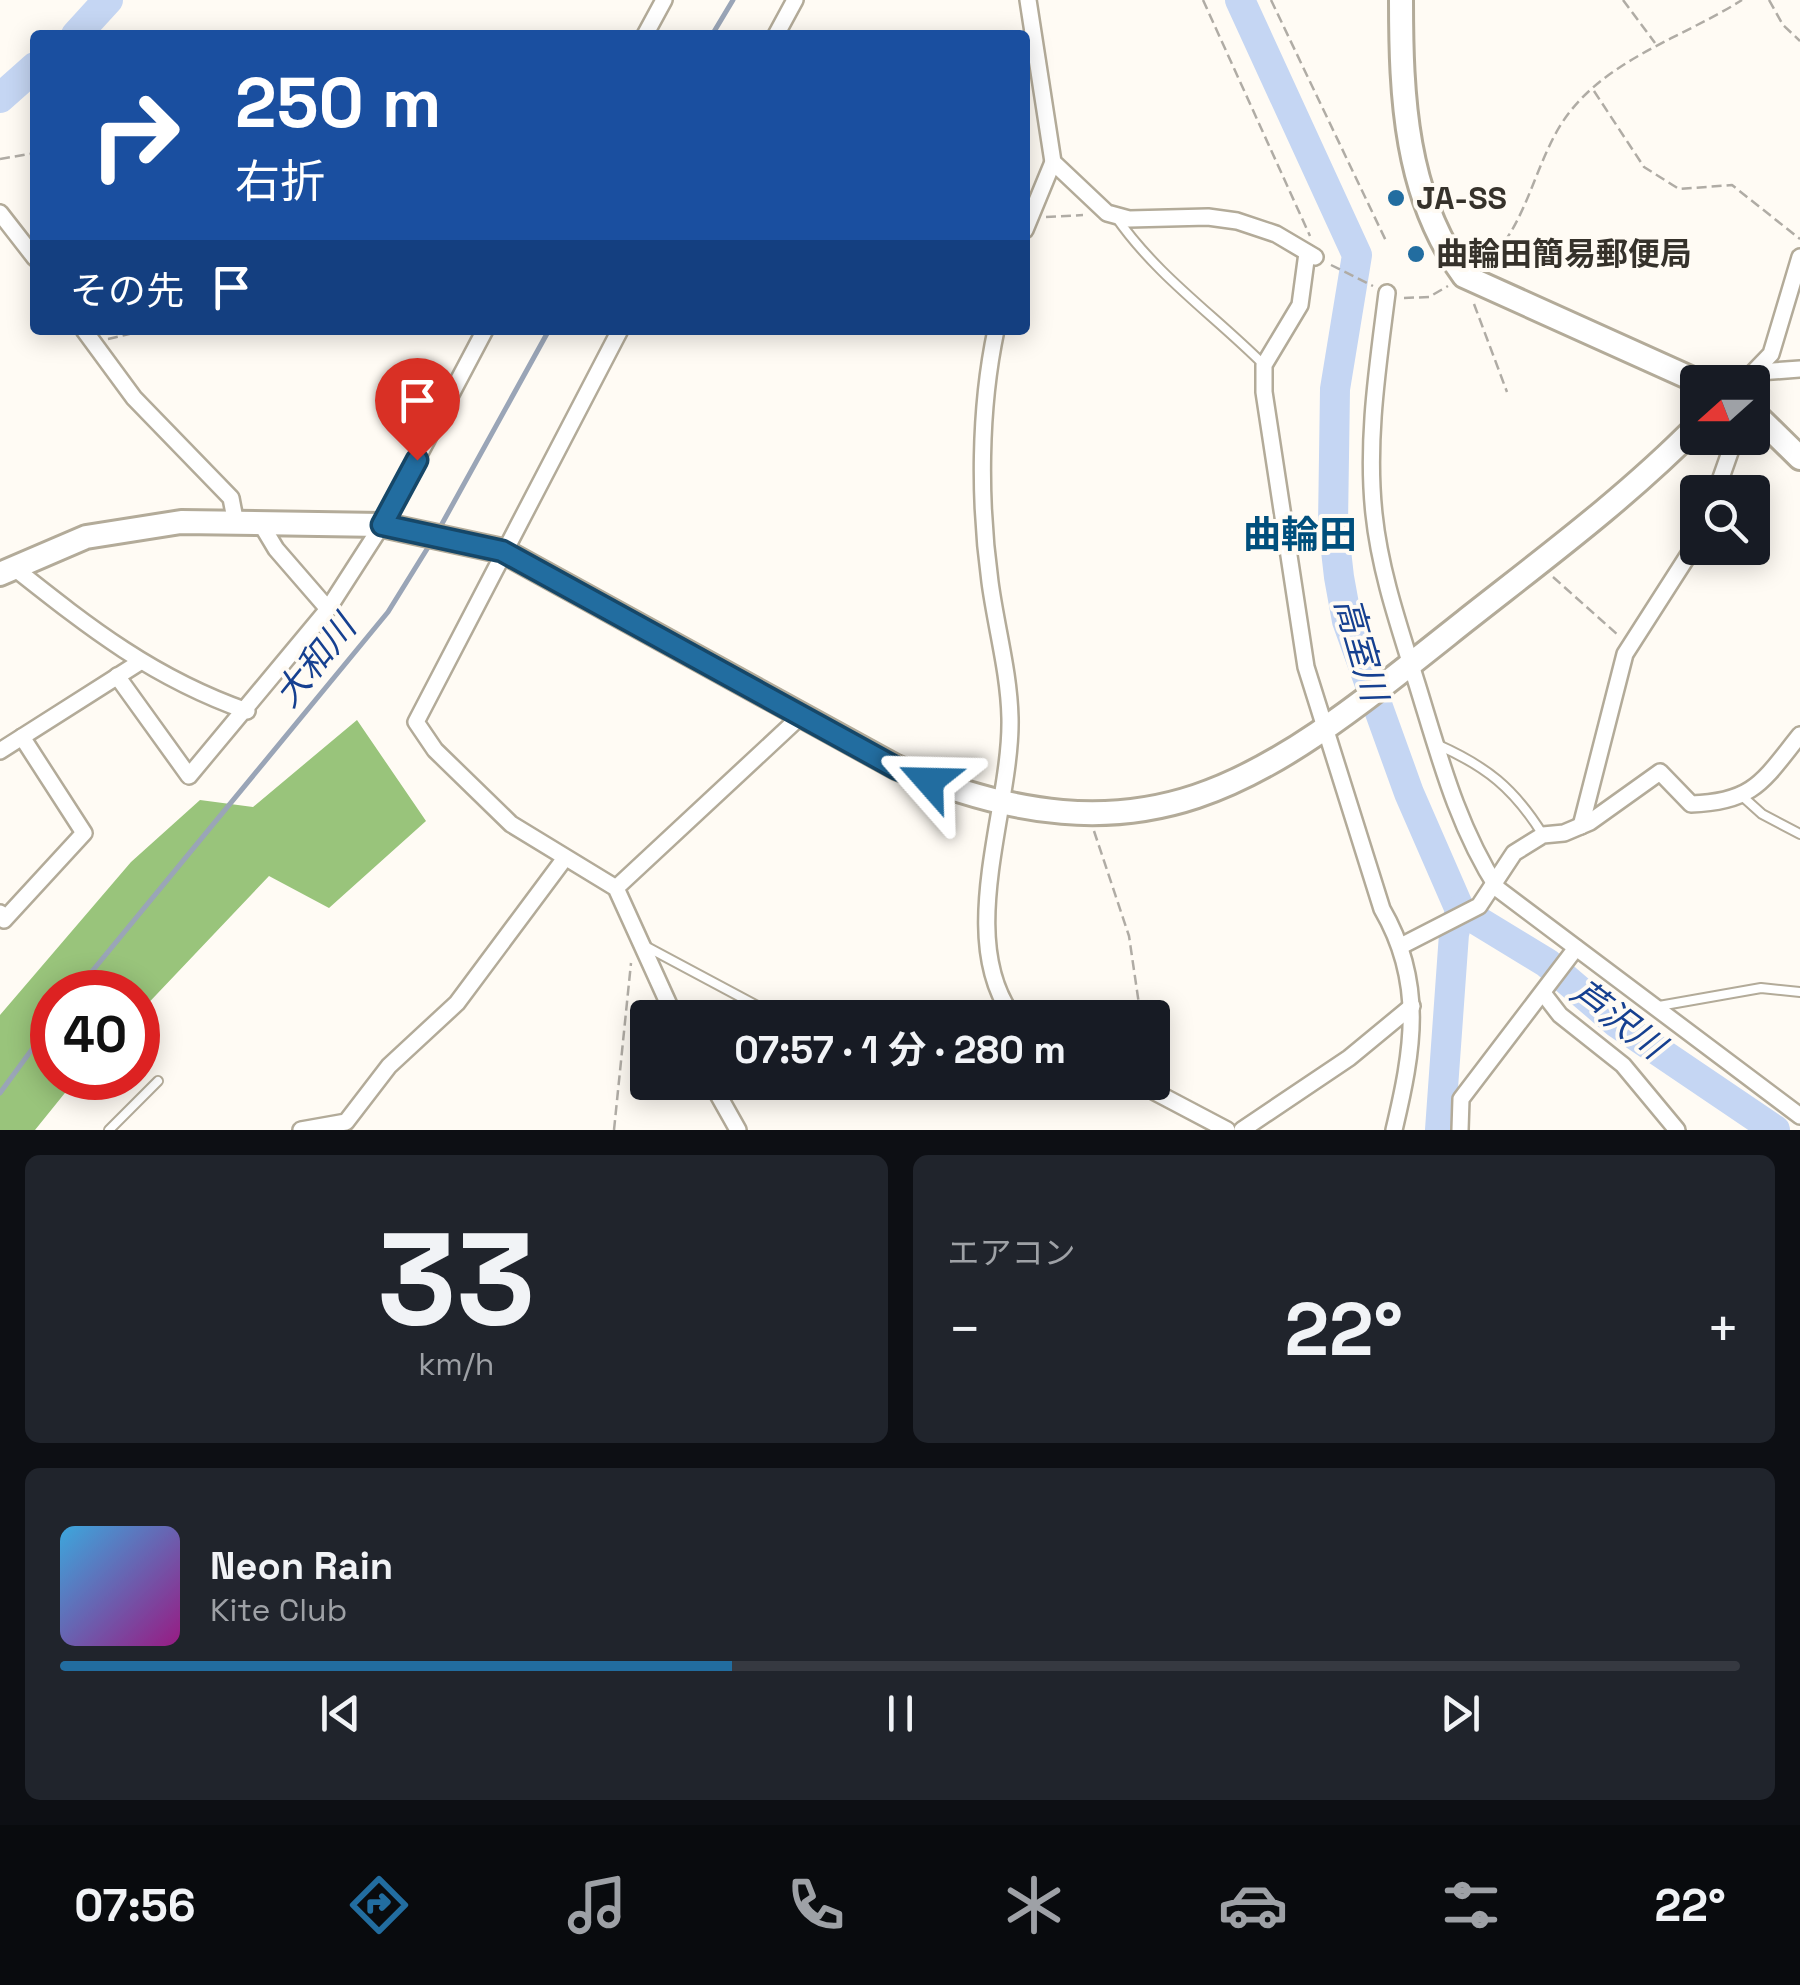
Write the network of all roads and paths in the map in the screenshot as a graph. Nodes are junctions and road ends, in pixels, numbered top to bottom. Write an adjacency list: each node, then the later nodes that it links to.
1 (664, 0): 10 (street)
2 (795, 0): 11 (street)
3 (1028, 0): 17 (street)
4 (1203, 0): 25 (path)
5 (1271, 0): 23 (path)
6 (1401, 0): 27 (street)
7 (1623, 0): 13 (path)
8 (1742, 0): 13 (path)
9 (1769, 0): 12 (path)
10 (648, 30)
11 (779, 30)
12 (1800, 41)
13 (1655, 44): 14 (path)
14 (1593, 90): 22 (path); 27 (path)
15 (30, 153): 16 (path)
16 (0, 159)
17 (1053, 162): 19 (street); 20 (street)
18 (0, 213): 24 (street)
19 (1111, 215): 21 (path); 25 (street); 34 (lane)
20 (1030, 217)
21 (1030, 224)
22 (1800, 238)
23 (1387, 243)
24 (30, 252)
25 (1312, 256): 28 (path); 34 (street)
26 (1800, 258): 35 (street)
27 (1464, 276): 28 (path); 38 (street)
28 (1386, 293): 53 (street)
29 (1474, 302): 39 (path)
30 (484, 335): 45 (street)
31 (617, 335): 46 (street)
32 (996, 335): 63 (street)
33 (88, 336): 43 (street)
34 (1264, 365): 57 (street)
35 (1763, 365)
36 (1800, 368): 37 (street)
37 (1770, 371)
38 (1680, 373)
39 (1507, 392)
40 (1770, 429): 42 (street)
41 (1680, 443): 47 (street)
42 (1800, 458)
43 (236, 524): 44 (street); 49 (street)
44 (261, 524): 45 (street); 50 (street)
45 (388, 526): 46 (street); 50 (street)
46 (496, 549): 56 (street); 68 (street)
47 (1538, 563): 51 (path); 53 (street)
48 (1682, 565): 51 (street)
49 (4, 570): 52 (street)
50 (328, 609): 55 (street)
51 (1630, 646): 65 (street)
52 (140, 662): 54 (street); 55 (street)
53 (1408, 666): 57 (street); 60 (street)
54 (118, 676): 55 (street); 59 (street)
55 (247, 711)
56 (803, 714): 63 (street); 70 (street)
57 (1333, 726): 64 (street); 73 (street)
58 (1800, 735): 62 (street)
59 (22, 737): 61 (street); 71 (street)
60 (1436, 744): 67 (lane); 69 (street)
61 (0, 750)
62 (1742, 796): 65 (street); 66 (lane)
63 (1004, 804): 64 (street); 79 (street)
64 (1088, 812): 80 (path)
65 (1582, 826): 67 (street)
66 (1800, 834)
67 (1543, 835): 69 (street)
68 (565, 858): 70 (street); 88 (street)
69 (1492, 880): 73 (street); 74 (street)
70 (616, 888): 72 (street)
71 (0, 913)
72 (638, 943): 77 (street); 78 (lane); 89 (path)
73 (1403, 945): 81 (street)
74 (1573, 952): 75 (street); 82 (street)
75 (1545, 989): 94 (street); 95 (street)
76 (1800, 992): 82 (lane)
77 (665, 1000)
78 (746, 1000)
79 (1003, 1000)
80 (1139, 1000)
81 (1412, 1006): 92 (street); 93 (street)
82 (1654, 1007): 86 (street)
83 (139, 1100): 87 (lane)
84 (721, 1100): 90 (street)
85 (1170, 1100): 91 (street)
86 (1800, 1116)
87 (109, 1130)
88 (301, 1130)
89 (614, 1130)
90 (738, 1130)
91 (1227, 1130)
92 (1242, 1130)
93 (1394, 1130)
94 (1460, 1130)
95 (1676, 1130)

